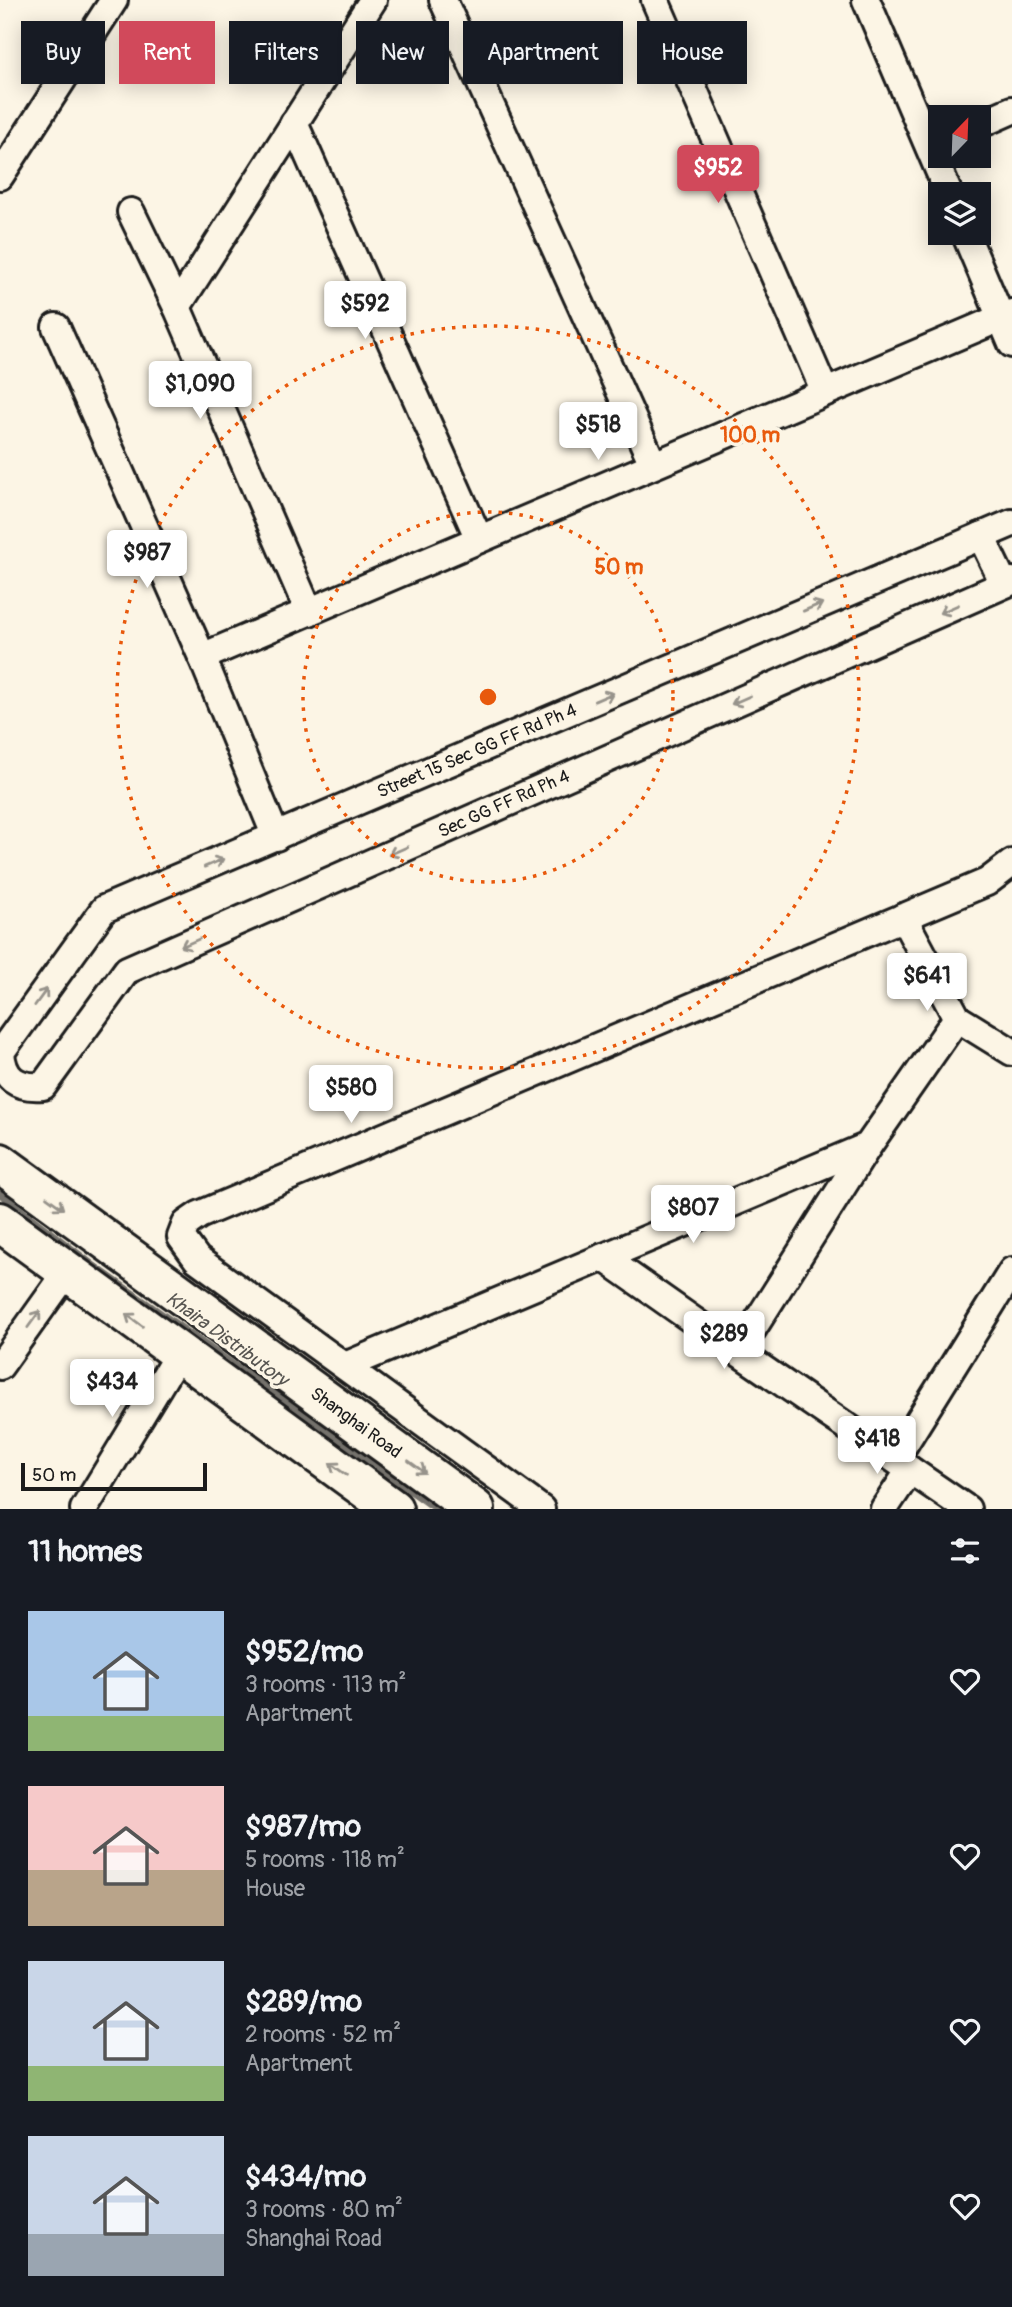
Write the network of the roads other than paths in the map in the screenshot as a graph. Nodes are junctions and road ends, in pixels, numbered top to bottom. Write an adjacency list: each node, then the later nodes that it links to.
1 (114, 0): 10 (street)
2 (373, 0): 8 (street)
3 (443, 0): 18 (street)
4 (655, 0): 17 (street)
5 (866, 0): 9 (street)
6 (1012, 110): 7 (street)
7 (991, 119)
8 (294, 123): 13 (street); 21 (street)
9 (928, 131)
10 (0, 176)
11 (131, 212): 13 (street)
12 (971, 245): 14 (street)
13 (177, 307): 23 (street)
14 (1006, 315): 16 (street); 17 (street)
15 (56, 327): 24 (street)
16 (1012, 344)
17 (825, 392): 18 (street)
18 (653, 464): 21 (street)
19 (1012, 523): 20 (street, Street 15 Sec GG FF Rd Ph 4)
20 (981, 536): 22 (street); 25 (street, Street 15 Sec GG FF Rd Ph 4, one-way to 20)
21 (479, 539): 23 (street)
22 (1008, 583): 29 (street, Sec GG FF Rd Ph 4, one-way to 29)
23 (309, 612): 24 (street)
24 (202, 657): 25 (street)
25 (276, 837): 29 (street, Street 15 Sec GG FF Rd Ph 4, one-way to 25)
26 (1012, 863): 27 (street)
27 (903, 918): 28 (street); 40 (street)
28 (957, 1018): 30 (street); 31 (street)
29 (1, 1052)
30 (1012, 1052)
31 (868, 1146): 34 (street); 37 (street)
32 (0, 1163): 44 (main road, Shanghai Road, one-way to 44)
33 (2, 1228): 36 (main road)
34 (603, 1257): 37 (street); 40 (street)
35 (1012, 1270): 41 (street)
36 (67, 1272): 38 (main road, one-way to 36); 39 (street, one-way to 36)
37 (738, 1352): 41 (street)
38 (179, 1353): 42 (street); 43 (main road, one-way to 38)
39 (0, 1366)
40 (345, 1366): 45 (street)
41 (902, 1464): 46 (street); 47 (street)
42 (85, 1509)
43 (393, 1509)
44 (475, 1509)
45 (541, 1509)
46 (884, 1509)
47 (967, 1509)

